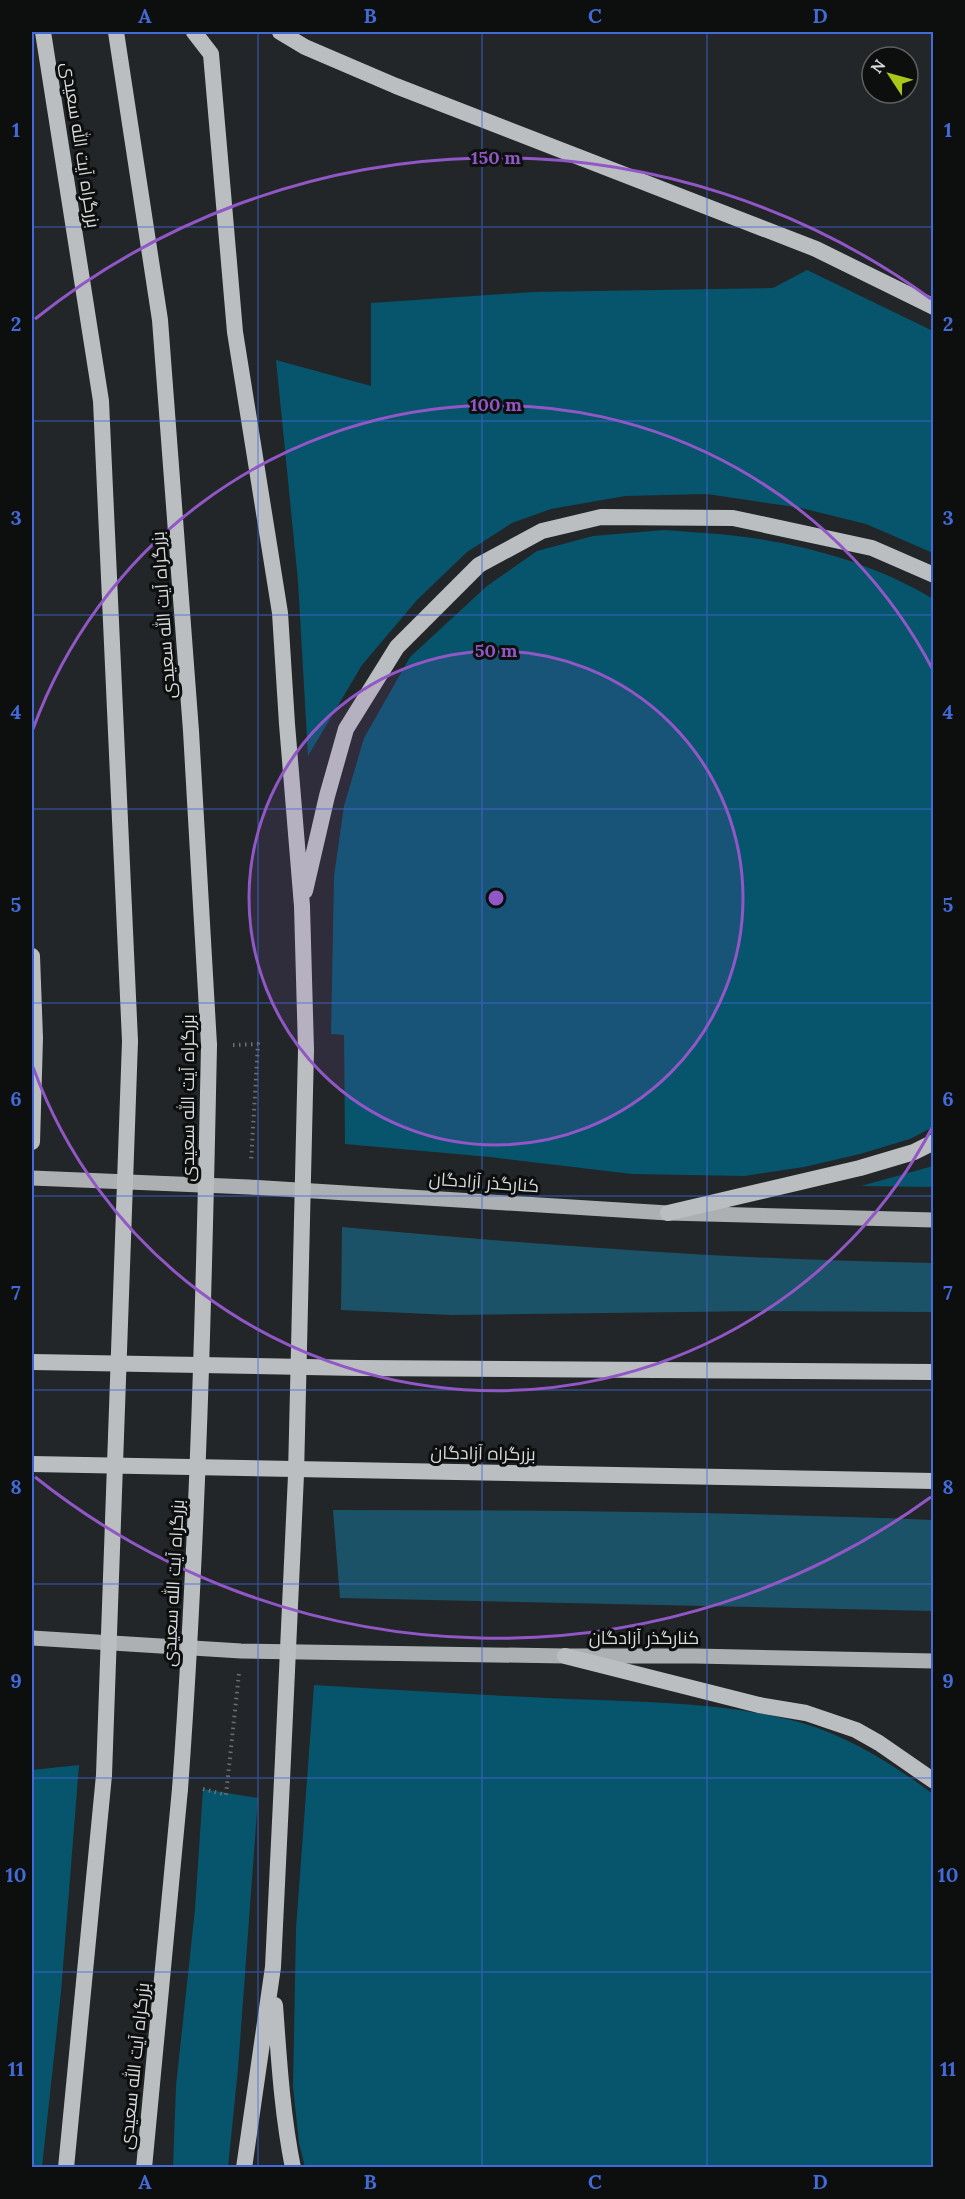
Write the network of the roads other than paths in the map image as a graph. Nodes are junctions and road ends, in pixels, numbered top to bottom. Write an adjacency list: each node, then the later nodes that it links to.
1 (44, 32): 23 (highway, بزرگراه آیت الله سعیدی, bridge)
2 (116, 32): 24 (highway, بزرگراه آیت الله سعیدی, bridge)
3 (194, 32): 7 (highway)
4 (280, 32): 5 (highway)
5 (933, 307)
6 (933, 575): 7 (highway)
7 (302, 906): 22 (highway, bridge)
8 (32, 956): 9 (highway)
9 (32, 1142)
10 (933, 1142): 12 (highway)
11 (32, 1178): 12 (main road, کنارگذر آزادگان)
12 (668, 1213): 13 (main road, کنارگذر آزادگان)
13 (933, 1220)
14 (32, 1362): 15 (highway)
15 (933, 1372)
16 (32, 1464): 17 (highway, بزرگراه آزادگان)
17 (933, 1481)
18 (32, 1638): 19 (main road, کنارگذر آزادگان)
19 (565, 1656): 20 (main road, کنارگذر آزادگان); 21 (highway)
20 (933, 1661)
21 (933, 1781)
22 (273, 1967): 25 (highway); 26 (highway)
23 (66, 2168)
24 (144, 2168)
25 (244, 2168)
26 (293, 2168)

